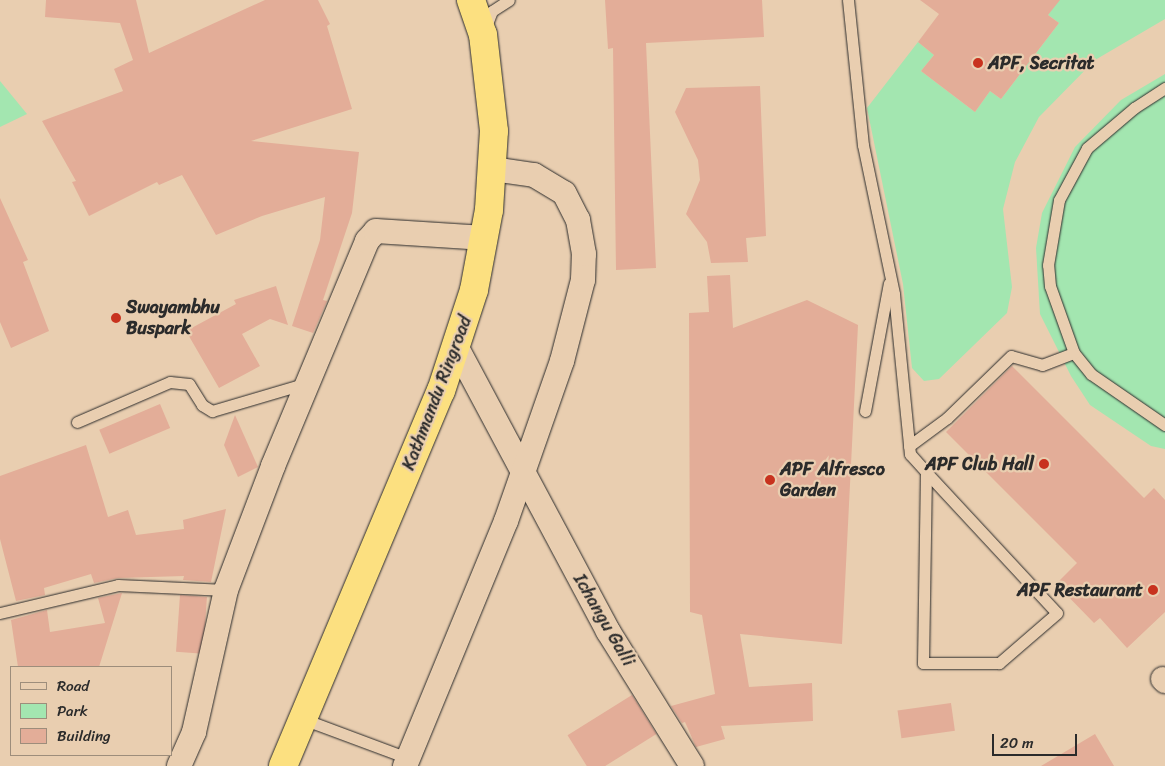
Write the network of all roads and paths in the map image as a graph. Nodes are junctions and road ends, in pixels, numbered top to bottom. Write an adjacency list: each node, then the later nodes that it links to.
1 (470, 0): 4 (highway, Kathmandu Ringroad)
2 (509, 0): 4 (lane)
3 (848, 0): 8 (lane)
4 (483, 35): 6 (highway, Kathmandu Ringroad)
5 (1165, 88): 10 (lane)
6 (493, 169): 7 (highway, Kathmandu Ringroad); 16 (street)
7 (485, 238): 9 (highway, Kathmandu Ringroad); 11 (street)
8 (891, 277): 12 (lane); 15 (lane)
9 (458, 350): 16 (street, Ichangu Galli); 20 (highway, Kathmandu Ringroad)
10 (1074, 352): 14 (lane); 15 (lane)
11 (308, 382): 13 (lane); 18 (street)
12 (864, 411)
13 (77, 422)
14 (1165, 425)
15 (909, 446): 17 (lane)
16 (521, 472): 21 (street); 24 (street, Ichangu Galli)
17 (926, 472): 17 (lane)
18 (226, 590): 19 (lane); 22 (street)
19 (0, 613)
20 (303, 719): 21 (lane); 23 (highway, Kathmandu Ringroad)
21 (406, 762)
22 (179, 766)
23 (283, 766)
24 (692, 766)

